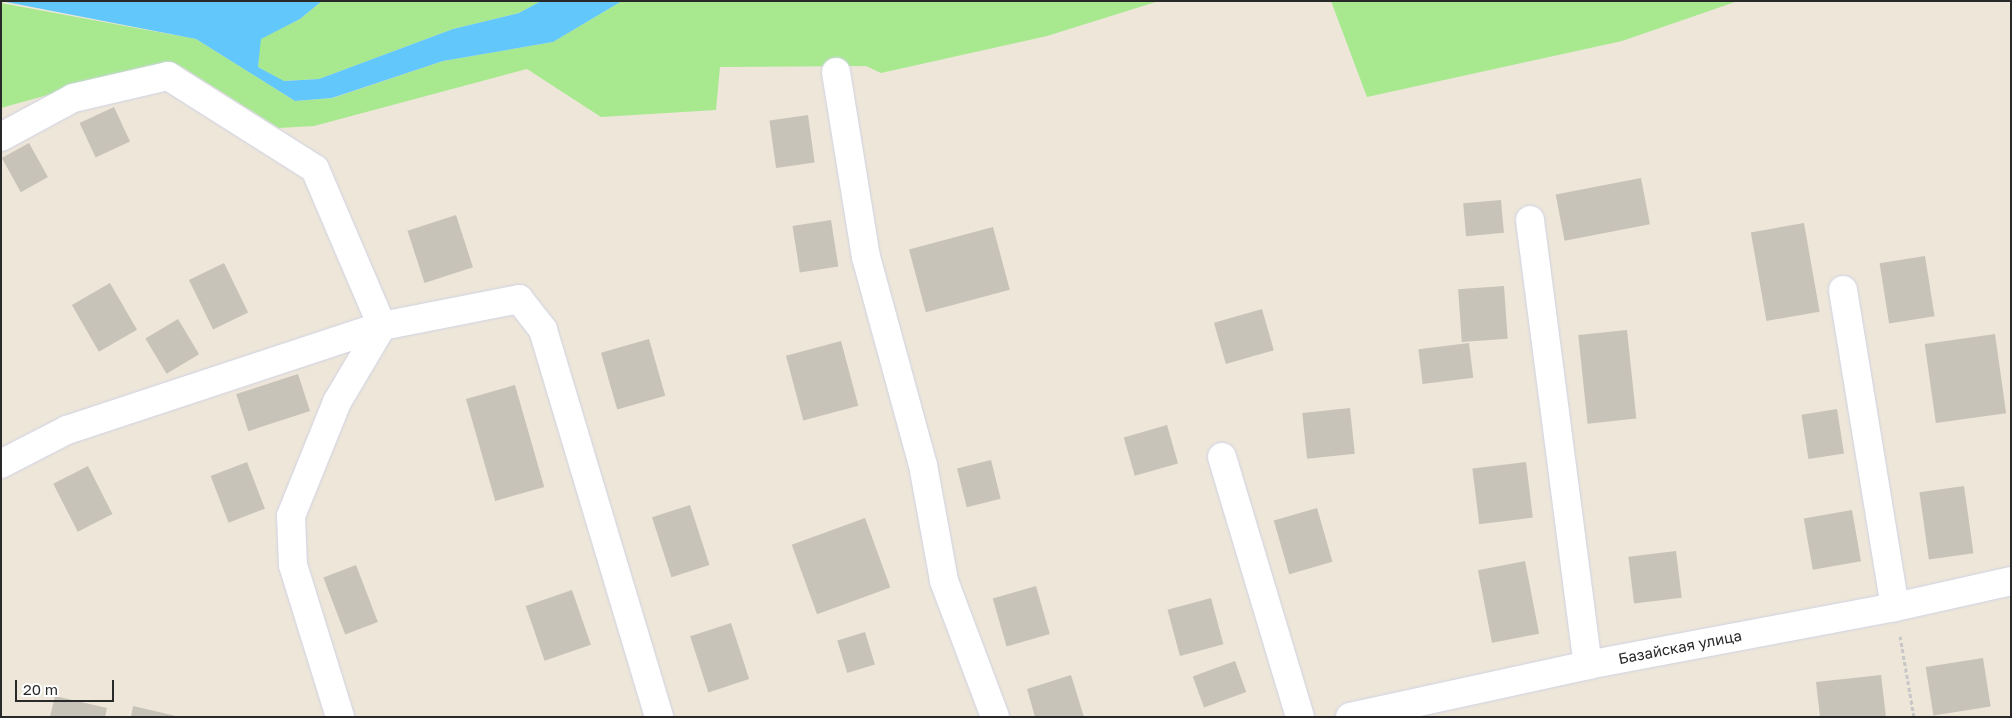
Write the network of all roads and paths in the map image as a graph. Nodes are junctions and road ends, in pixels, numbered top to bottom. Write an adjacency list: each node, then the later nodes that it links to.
1 (836, 72): 13 (street)
2 (1, 137): 5 (street)
3 (1530, 220): 10 (street)
4 (1843, 290): 9 (street)
5 (382, 326): 7 (street); 11 (street); 12 (street)
6 (1222, 457): 14 (street)
7 (1, 464)
8 (2011, 581): 9 (street, Базайская улица)
9 (1895, 607): 10 (street, Базайская улица); 16 (path)
10 (1588, 665): 15 (street, Базайская улица)
11 (340, 717)
12 (659, 717)
13 (994, 717)
14 (1300, 717)
15 (1350, 717)
16 (1914, 717)

